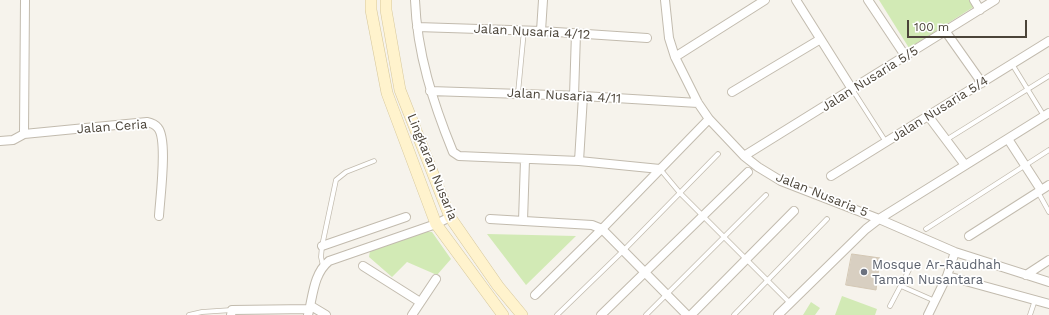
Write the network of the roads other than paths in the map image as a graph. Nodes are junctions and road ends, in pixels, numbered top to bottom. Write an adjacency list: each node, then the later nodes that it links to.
1 (25, 0): 36 (street)
2 (371, 0): 66 (main road, Lingkaran Nusaria)
3 (386, 0): 61 (main road, Lingkaran Nusaria)
4 (415, 0): 13 (street)
5 (543, 0): 15 (street)
6 (665, 0): 21 (street, Jalan Nusaria 5)
7 (764, 0): 21 (street)
8 (796, 0): 19 (street)
9 (868, 0): 22 (street)
10 (974, 0): 12 (street)
11 (995, 0): 12 (street, Jalan Nusaria 5/5)
12 (980, 10): 16 (street, Jalan Nusaria 5/5)
13 (417, 27): 14 (street, Jalan Nusaria 4/12); 28 (street)
14 (524, 30): 15 (street, Jalan Nusaria 4/12); 30 (lane)
15 (541, 30): 17 (street, Jalan Nusaria 4/12)
16 (946, 32): 22 (street, Jalan Nusaria 5/5); 25 (street)
17 (576, 34): 18 (street, Jalan Nusaria 4/12); 31 (street)
18 (647, 38)
19 (819, 40): 26 (street); 29 (street)
20 (1049, 41): 23 (street, Jalan Nusaria 5/4)
21 (675, 57): 32 (street, Jalan Nusaria 5)
22 (906, 57): 26 (street, Jalan Nusaria 5/5)
23 (1012, 64): 25 (street, Jalan Nusaria 5/4); 27 (lane)
24 (1049, 76): 27 (lane)
25 (982, 83): 34 (street, Jalan Nusaria 5/4)
26 (852, 89): 40 (lane); 43 (street, Jalan Nusaria 5/5)
27 (1026, 89): 33 (lane); 38 (lane)
28 (430, 91): 30 (street, Jalan Nusaria 4/11); 44 (street)
29 (732, 92)
30 (518, 93): 31 (street, Jalan Nusaria 4/11)
31 (578, 96): 32 (street, Jalan Nusaria 4/11); 46 (street)
32 (698, 103): 35 (street, Jalan Nusaria 5)
33 (1047, 115): 37 (street)
34 (929, 117): 38 (street); 40 (street, Jalan Nusaria 5/4)
35 (709, 119): 43 (street, Jalan Nusaria 5); 49 (street)
36 (24, 134): 39 (street); 58 (street, Jalan Ceria)
37 (1008, 139): 47 (street); 48 (street)
38 (946, 140): 48 (street)
39 (0, 141)
40 (886, 142): 51 (street, Jalan Nusaria 5/4)
41 (1049, 150): 47 (lane)
42 (718, 154): 54 (lane)
43 (744, 156): 64 (street, Jalan Nusaria 5)
44 (525, 160): 46 (street); 65 (street)
45 (374, 161): 71 (lane)
46 (579, 161): 49 (street)
47 (1025, 165): 53 (street); 67 (lane)
48 (965, 166): 64 (street)
49 (660, 169): 54 (lane); 68 (street)
50 (748, 172): 59 (street)
51 (831, 176)
52 (1049, 186): 53 (street)
53 (1039, 191): 57 (lane); 69 (street)
54 (680, 193): 59 (lane); 72 (lane)
55 (766, 195): 70 (lane)
56 (794, 211): 74 (street)
57 (1049, 212)
58 (159, 216)
59 (703, 216): 70 (lane); 79 (street)
60 (406, 217): 71 (street)
61 (450, 217): 66 (street); 102 (main road, Lingkaran Nusaria)
62 (490, 219): 65 (street)
63 (828, 219): 83 (lane)
64 (879, 219): 73 (street, Jalan Nusaria 5); 91 (street)
65 (523, 221): 68 (street)
66 (436, 224): 76 (street); 101 (main road, Lingkaran Nusaria)
67 (926, 228)
68 (602, 229): 72 (street); 87 (street)
69 (969, 236)
70 (724, 238): 74 (lane); 86 (lane)
71 (322, 246): 76 (lane)
72 (624, 251): 79 (street); 103 (lane)
73 (955, 252): 80 (street, Jalan Nusaria 5); 81 (street)
74 (746, 259): 83 (lane); 107 (street)
75 (1049, 260): 80 (street)
76 (323, 266): 94 (street)
77 (363, 266): 89 (street)
78 (910, 268): 85 (lane)
79 (645, 273): 86 (street); 104 (street)
80 (1026, 275): 84 (street, Jalan Nusaria 5)
81 (947, 276): 88 (street); 90 (street)
82 (436, 279): 89 (street)
83 (769, 280): 91 (lane); 108 (lane)
84 (1049, 282)
85 (901, 286): 90 (lane); 93 (lane)
86 (667, 294): 105 (lane); 106 (street)
87 (534, 295)
88 (1035, 300): 92 (street); 110 (lane)
89 (420, 302): 100 (street)
90 (935, 302): 97 (street)
91 (790, 303): 109 (street)
92 (1049, 304)
93 (890, 306)
94 (310, 310): 96 (street); 99 (street)
95 (202, 313): 96 (lane); 98 (lane)
96 (232, 313)
97 (931, 314)
98 (189, 315)
99 (326, 315)
100 (412, 315)
101 (503, 315)
102 (522, 315)
103 (557, 315)
104 (601, 315)
105 (646, 315)
106 (687, 315)
107 (691, 315)
108 (734, 315)
109 (778, 315)
110 (1030, 315)

